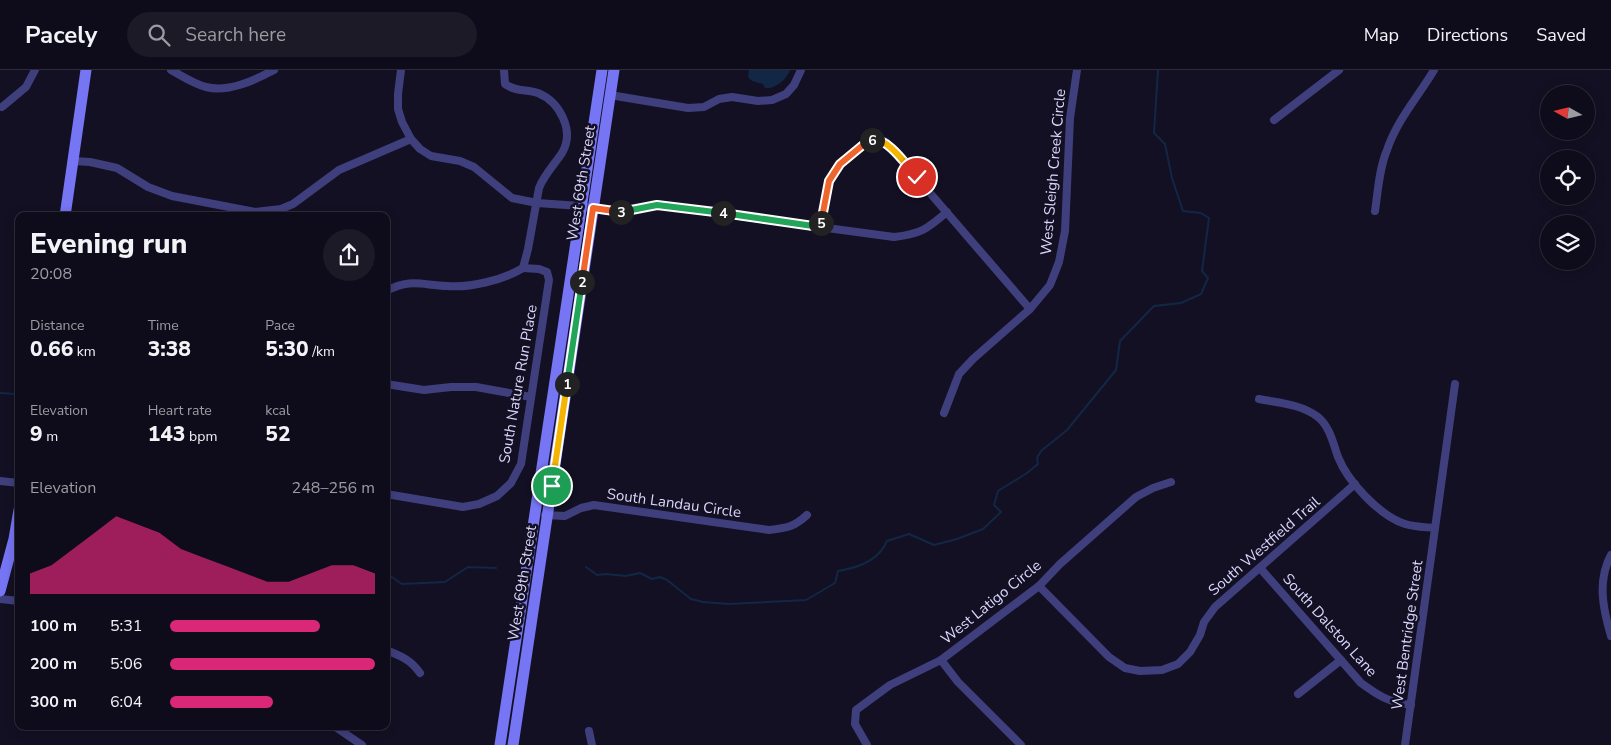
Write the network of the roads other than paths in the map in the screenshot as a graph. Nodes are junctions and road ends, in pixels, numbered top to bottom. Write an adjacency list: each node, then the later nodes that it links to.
1 (35, 70): 15 (street)
2 (86, 70): 18 (main road)
3 (171, 70): 4 (street)
4 (274, 70)
5 (401, 70): 17 (street)
6 (504, 70): 19 (street)
7 (602, 70): 13 (main road, West 69th Street)
8 (614, 70): 14 (main road, West 69th Street)
9 (801, 70): 14 (street)
10 (1077, 70): 28 (street, West Sleigh Creek Circle)
11 (1339, 70): 16 (street)
12 (1434, 70): 22 (street)
13 (598, 94): 14 (main road); 20 (main road, West 69th Street)
14 (610, 95): 21 (main road, West 69th Street)
15 (2, 107)
16 (1274, 120)
17 (411, 139): 18 (street); 19 (street)
18 (74, 161): 23 (main road)
19 (537, 203): 20 (street); 26 (street)
20 (581, 206): 21 (street); 33 (main road, West 69th Street)
21 (593, 208): 25 (street); 34 (main road, West 69th Street)
22 (1375, 211)
23 (66, 212)
24 (948, 212): 25 (street); 25 (street); 28 (street)
25 (820, 227)
26 (522, 268): 27 (street); 31 (street, South Nature Run Place)
27 (390, 289)
28 (1030, 309): 35 (street, West Sleigh Creek Circle)
29 (1455, 384): 43 (street, West Bentridge Street)
30 (390, 385): 31 (street)
31 (531, 397): 40 (street, South Nature Run Place)
32 (1259, 399): 39 (street)
33 (552, 402): 34 (main road); 41 (main road, West 69th Street)
34 (565, 404): 41 (main road, West 69th Street)
35 (944, 413)
36 (0, 481): 38 (street)
37 (1171, 482): 47 (street, West Latigo Circle)
38 (15, 483)
39 (1355, 484): 43 (street); 46 (street, South Westfield Trail)
40 (390, 495)
41 (541, 515): 42 (street, South Landau Circle); 61 (main road, West 69th Street); 62 (main road, West 69th Street)
42 (807, 515)
43 (1435, 528): 57 (street, West Bentridge Street)
44 (15, 545): 48 (main road)
45 (1611, 554): 51 (street)
46 (1260, 568): 47 (street, South Westfield Trail); 54 (street, South Dalston Lane)
47 (1039, 586): 53 (street, West Latigo Circle)
48 (0, 591)
49 (0, 599): 50 (street)
50 (15, 601)
51 (1611, 636)
52 (390, 652): 55 (street)
53 (941, 660): 64 (street, West Latigo Circle); 65 (street)
54 (1341, 660): 56 (street); 57 (street, South Dalston Lane)
55 (420, 673)
56 (1298, 694)
57 (1411, 705): 66 (street, West Bentridge Street)
58 (340, 730): 60 (street)
59 (589, 731): 63 (street)
60 (362, 745)
61 (500, 745)
62 (513, 745)
63 (592, 745)
64 (867, 745)
65 (1021, 745)
66 (1405, 745)

